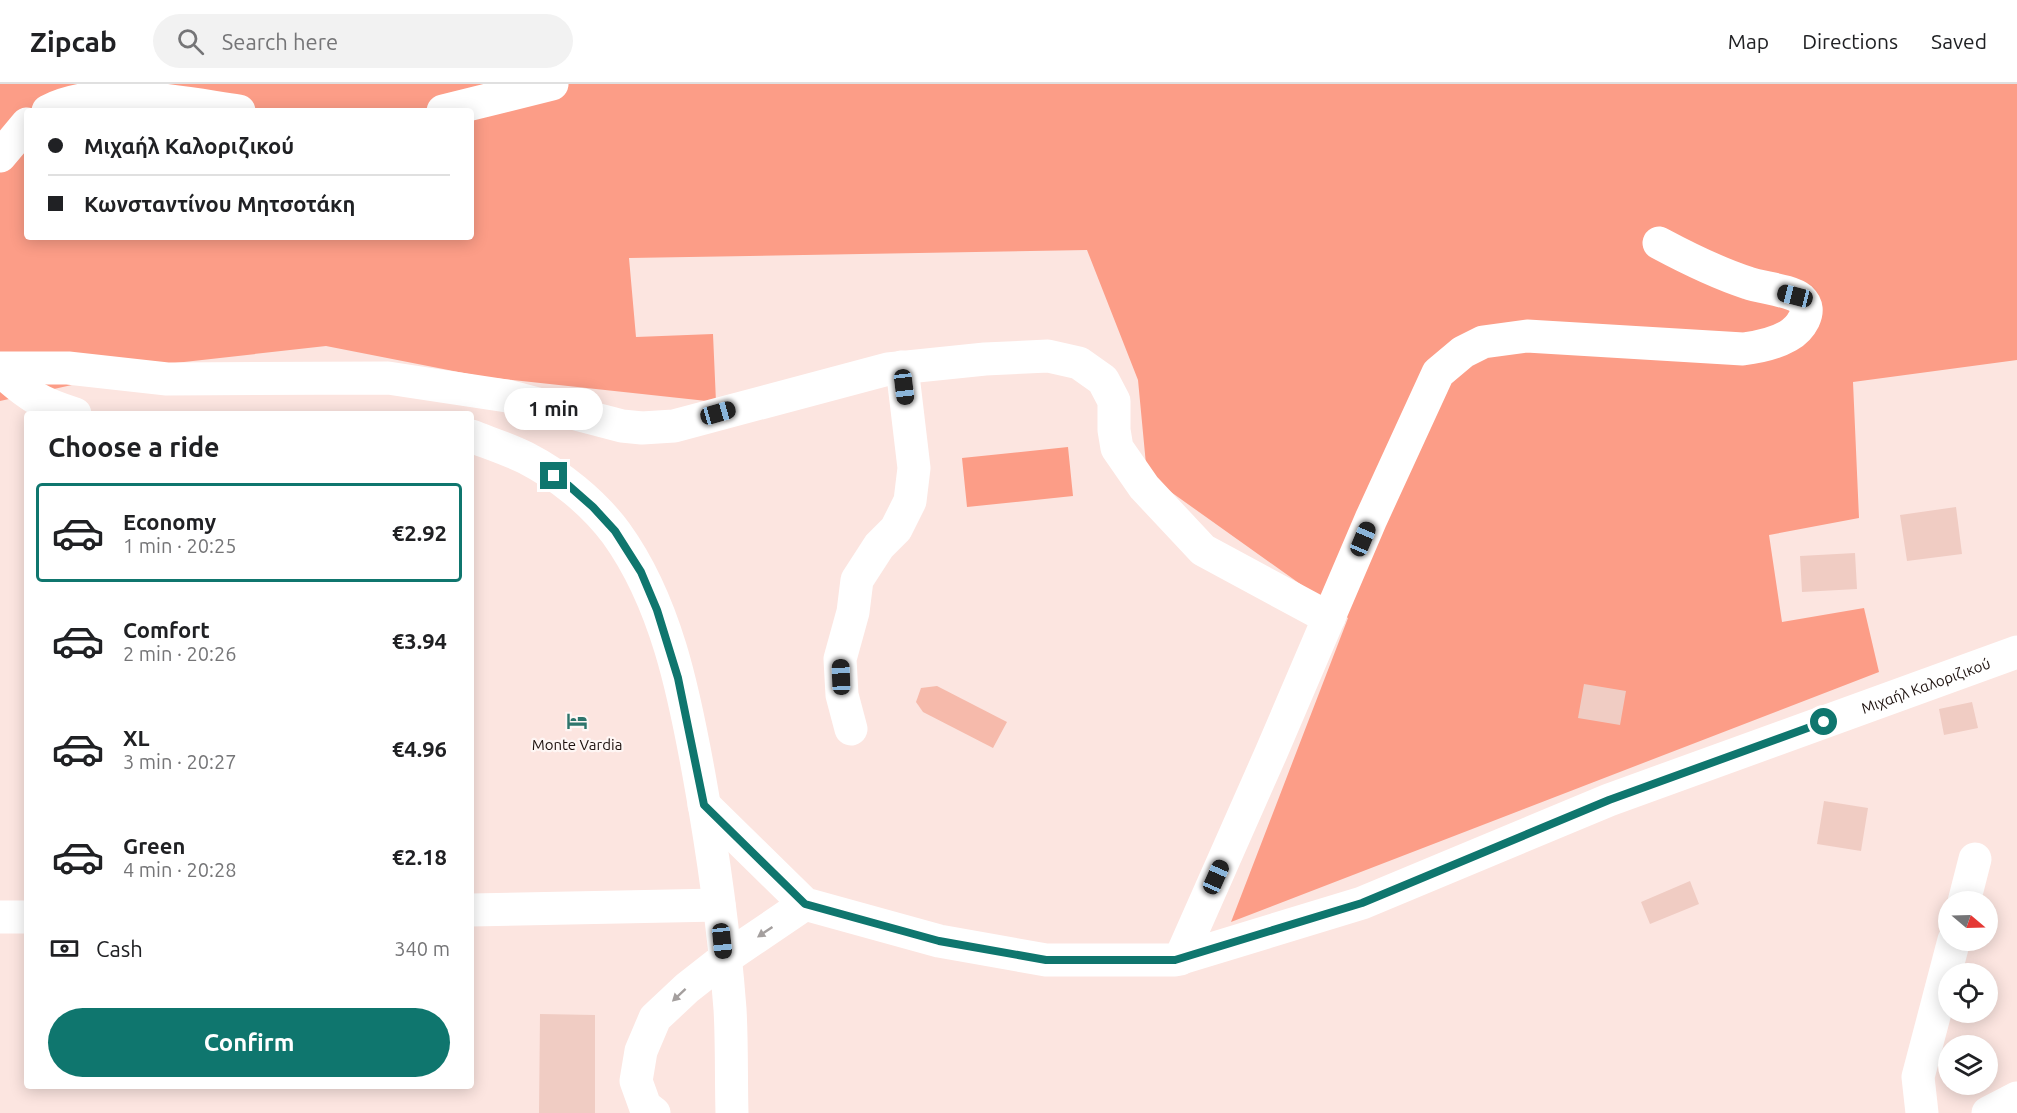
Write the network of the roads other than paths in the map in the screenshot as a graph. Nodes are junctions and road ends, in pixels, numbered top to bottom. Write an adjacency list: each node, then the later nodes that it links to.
1 (552, 84): 4 (street)
2 (53, 108): 3 (street)
3 (218, 108)
4 (455, 108)
5 (24, 128): 6 (street)
6 (0, 156)
7 (1659, 243): 12 (street)
8 (902, 367): 9 (street); 12 (street); 14 (street)
9 (0, 369): 10 (street)
10 (66, 411)
11 (474, 437): 15 (street)
12 (1329, 618): 25 (street)
13 (2017, 652): 25 (street, Μιχαήλ Καλοριζικού)
14 (851, 729)
15 (704, 805): 18 (street, Μιχαήλ Καλοριζικού); 19 (street)
16 (1975, 859): 17 (street)
17 (1967, 891)
18 (805, 904): 24 (street, one-way to 24); 25 (street, Μιχαήλ Καλοριζικού)
19 (718, 905): 20 (street); 24 (street)
20 (474, 910)
21 (0, 917): 22 (street)
22 (24, 917)
23 (1951, 951): 29 (street)
24 (724, 959): 27 (street, one-way to 27); 28 (street)
25 (1180, 959)
26 (2017, 1098): 30 (street)
27 (654, 1113)
28 (732, 1113)
29 (1922, 1113)
30 (1988, 1113)

